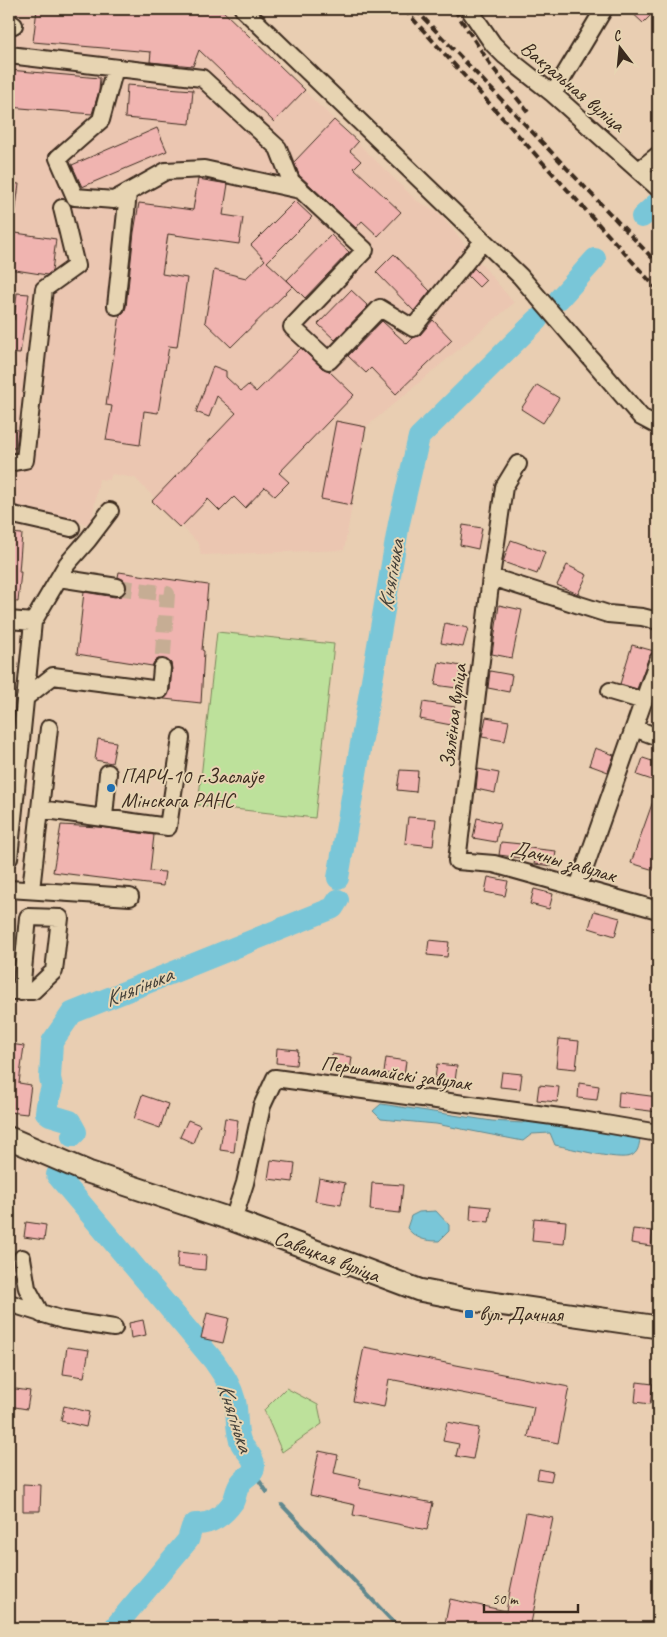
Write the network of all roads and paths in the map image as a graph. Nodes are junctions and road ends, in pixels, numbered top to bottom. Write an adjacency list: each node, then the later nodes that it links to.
1 (243, 9): 13 (street)
2 (469, 9): 6 (street, Вакзальная вуліца)
3 (604, 9): 6 (street)
4 (9, 55): 5 (street)
5 (115, 68): 10 (street); 11 (street)
6 (553, 94): 8 (street, Вакзальная вуліца)
7 (658, 155): 8 (street)
8 (639, 170): 9 (street, Вакзальная вуліца)
9 (658, 188)
10 (300, 190): 11 (street); 13 (street)
11 (128, 193): 14 (street)
12 (62, 208): 16 (street)
13 (483, 241): 15 (street)
14 (116, 306)
15 (658, 426)
16 (9, 462)
17 (518, 464): 21 (street, Зялёная вуліца)
18 (110, 511): 20 (street)
19 (9, 514): 20 (street)
20 (88, 540): 22 (street)
21 (491, 576): 25 (street); 40 (street, Зялёная вуліца)
22 (59, 578): 23 (street); 26 (street)
23 (117, 587)
24 (9, 620): 26 (street)
25 (658, 621)
26 (33, 622): 30 (street)
27 (658, 660): 31 (street)
28 (162, 668): 30 (street)
29 (610, 691): 31 (street)
30 (25, 698): 39 (street)
31 (644, 701): 33 (street)
32 (50, 728): 37 (street)
33 (634, 728): 34 (street); 41 (street)
34 (658, 737)
35 (181, 738): 38 (street)
36 (108, 773): 38 (street)
37 (40, 809): 38 (street); 43 (street)
38 (104, 817)
39 (9, 858)
40 (457, 861): 41 (street, Дачны завулак)
41 (578, 887): 45 (street, Дачны завулак)
42 (9, 888): 43 (street)
43 (30, 890): 44 (street)
44 (130, 897)
45 (658, 910)
46 (658, 1133): 48 (street, Першамайскі завулак)
47 (9, 1138): 48 (main road, Савецкая вуліца)
48 (233, 1220): 52 (main road, Савецкая вуліца)
49 (22, 1258): 51 (street)
50 (9, 1303): 51 (street)
51 (41, 1314): 53 (street)
52 (658, 1327)
53 (114, 1328)

